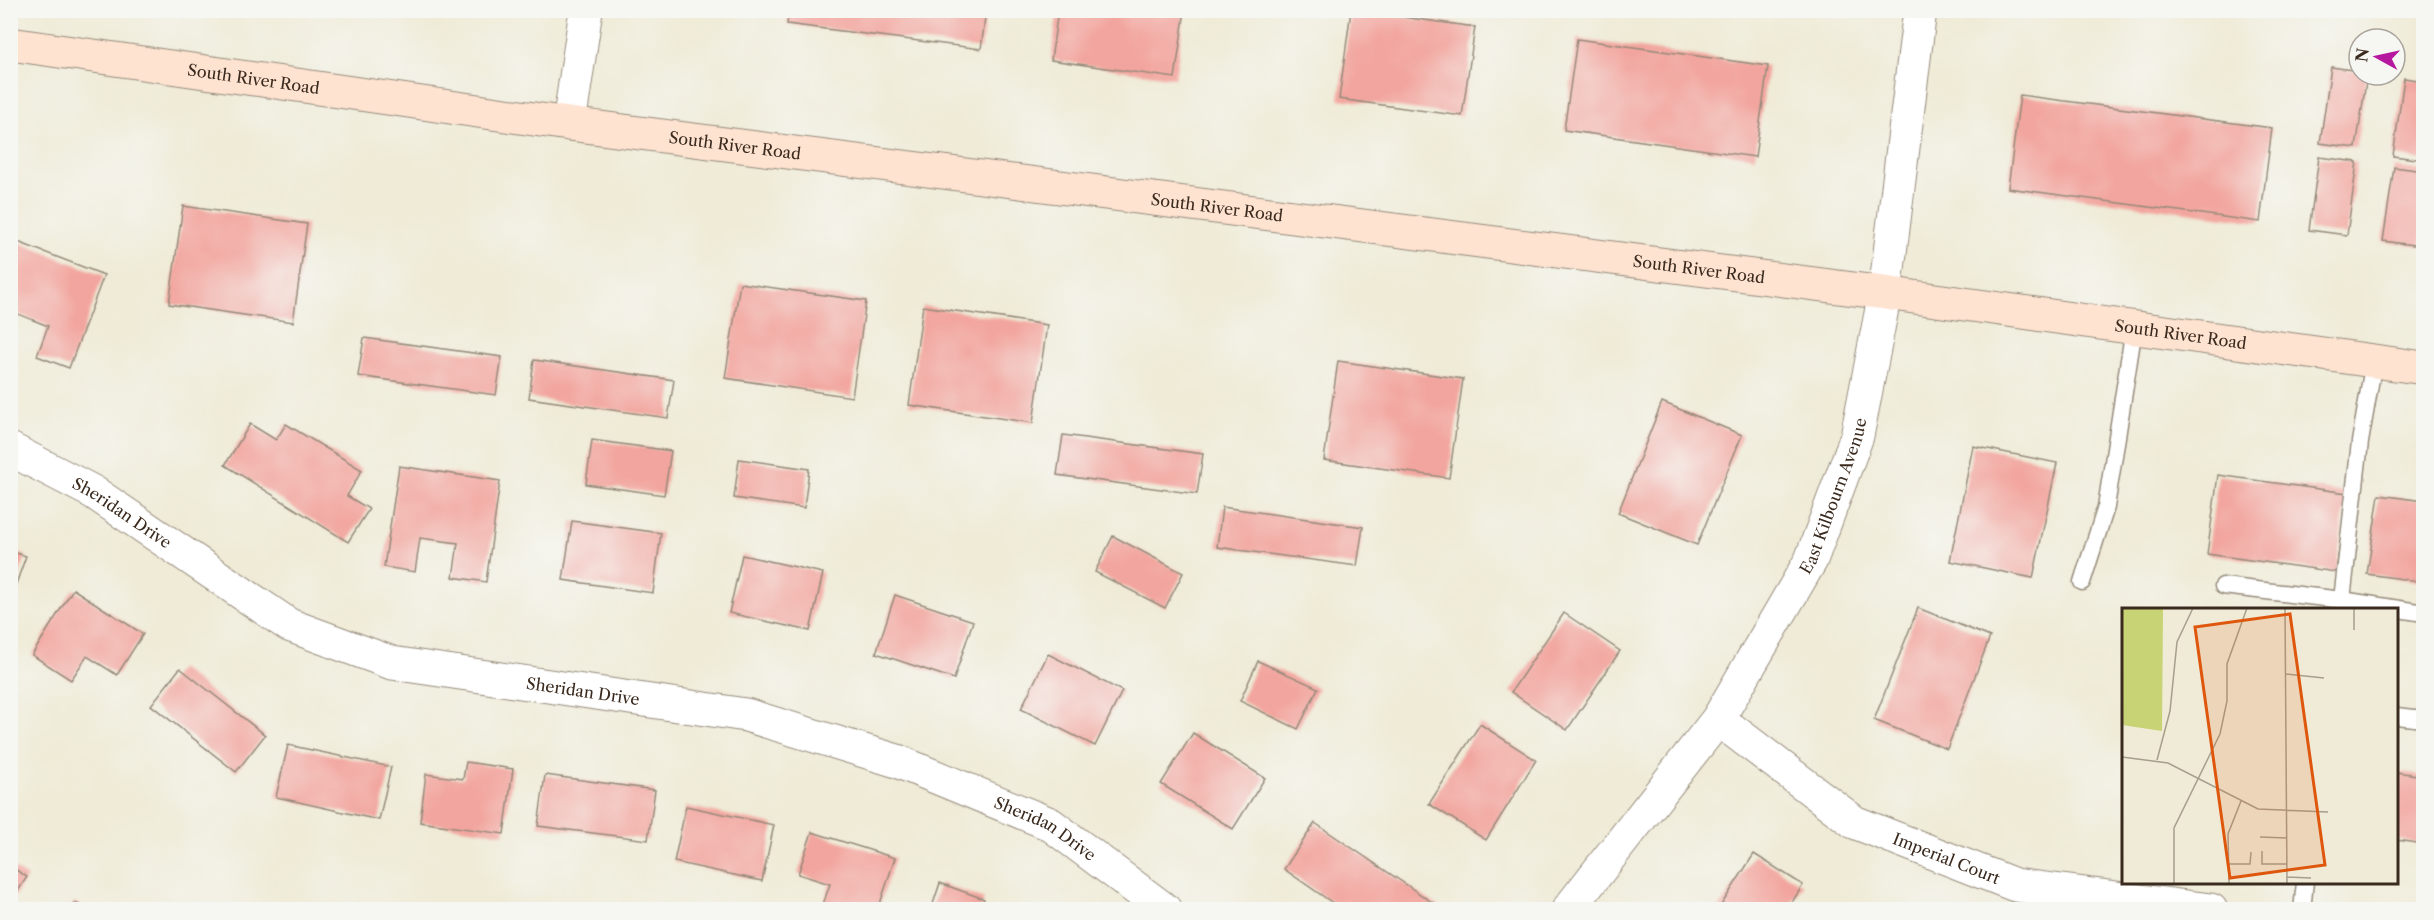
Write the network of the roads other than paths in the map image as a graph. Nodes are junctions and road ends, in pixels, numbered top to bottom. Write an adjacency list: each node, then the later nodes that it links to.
1 (586, 10): 4 (street)
2 (1920, 10): 5 (street, East Kilbourn Avenue)
3 (10, 44): 4 (street, South River Road)
4 (569, 124): 5 (street, South River Road)
5 (1885, 293): 6 (street, South River Road); 17 (street, East Kilbourn Avenue)
6 (2134, 328): 7 (street, South River Road); 10 (lane)
7 (2374, 361): 8 (street, South River Road); 12 (lane)
8 (2424, 368)
9 (10, 449): 20 (street, Sheridan Drive)
10 (2082, 582)
11 (2223, 586): 12 (lane)
12 (2342, 600): 13 (lane)
13 (2392, 608)
14 (2398, 609): 15 (lane)
15 (2424, 613)
16 (2398, 716): 18 (lane)
17 (1718, 719): 21 (street, East Kilbourn Avenue); 22 (street, Imperial Court)
18 (2424, 719)
19 (2306, 884): 23 (lane)
20 (1165, 909)
21 (1569, 909)
22 (2211, 909)
23 (2302, 909)

